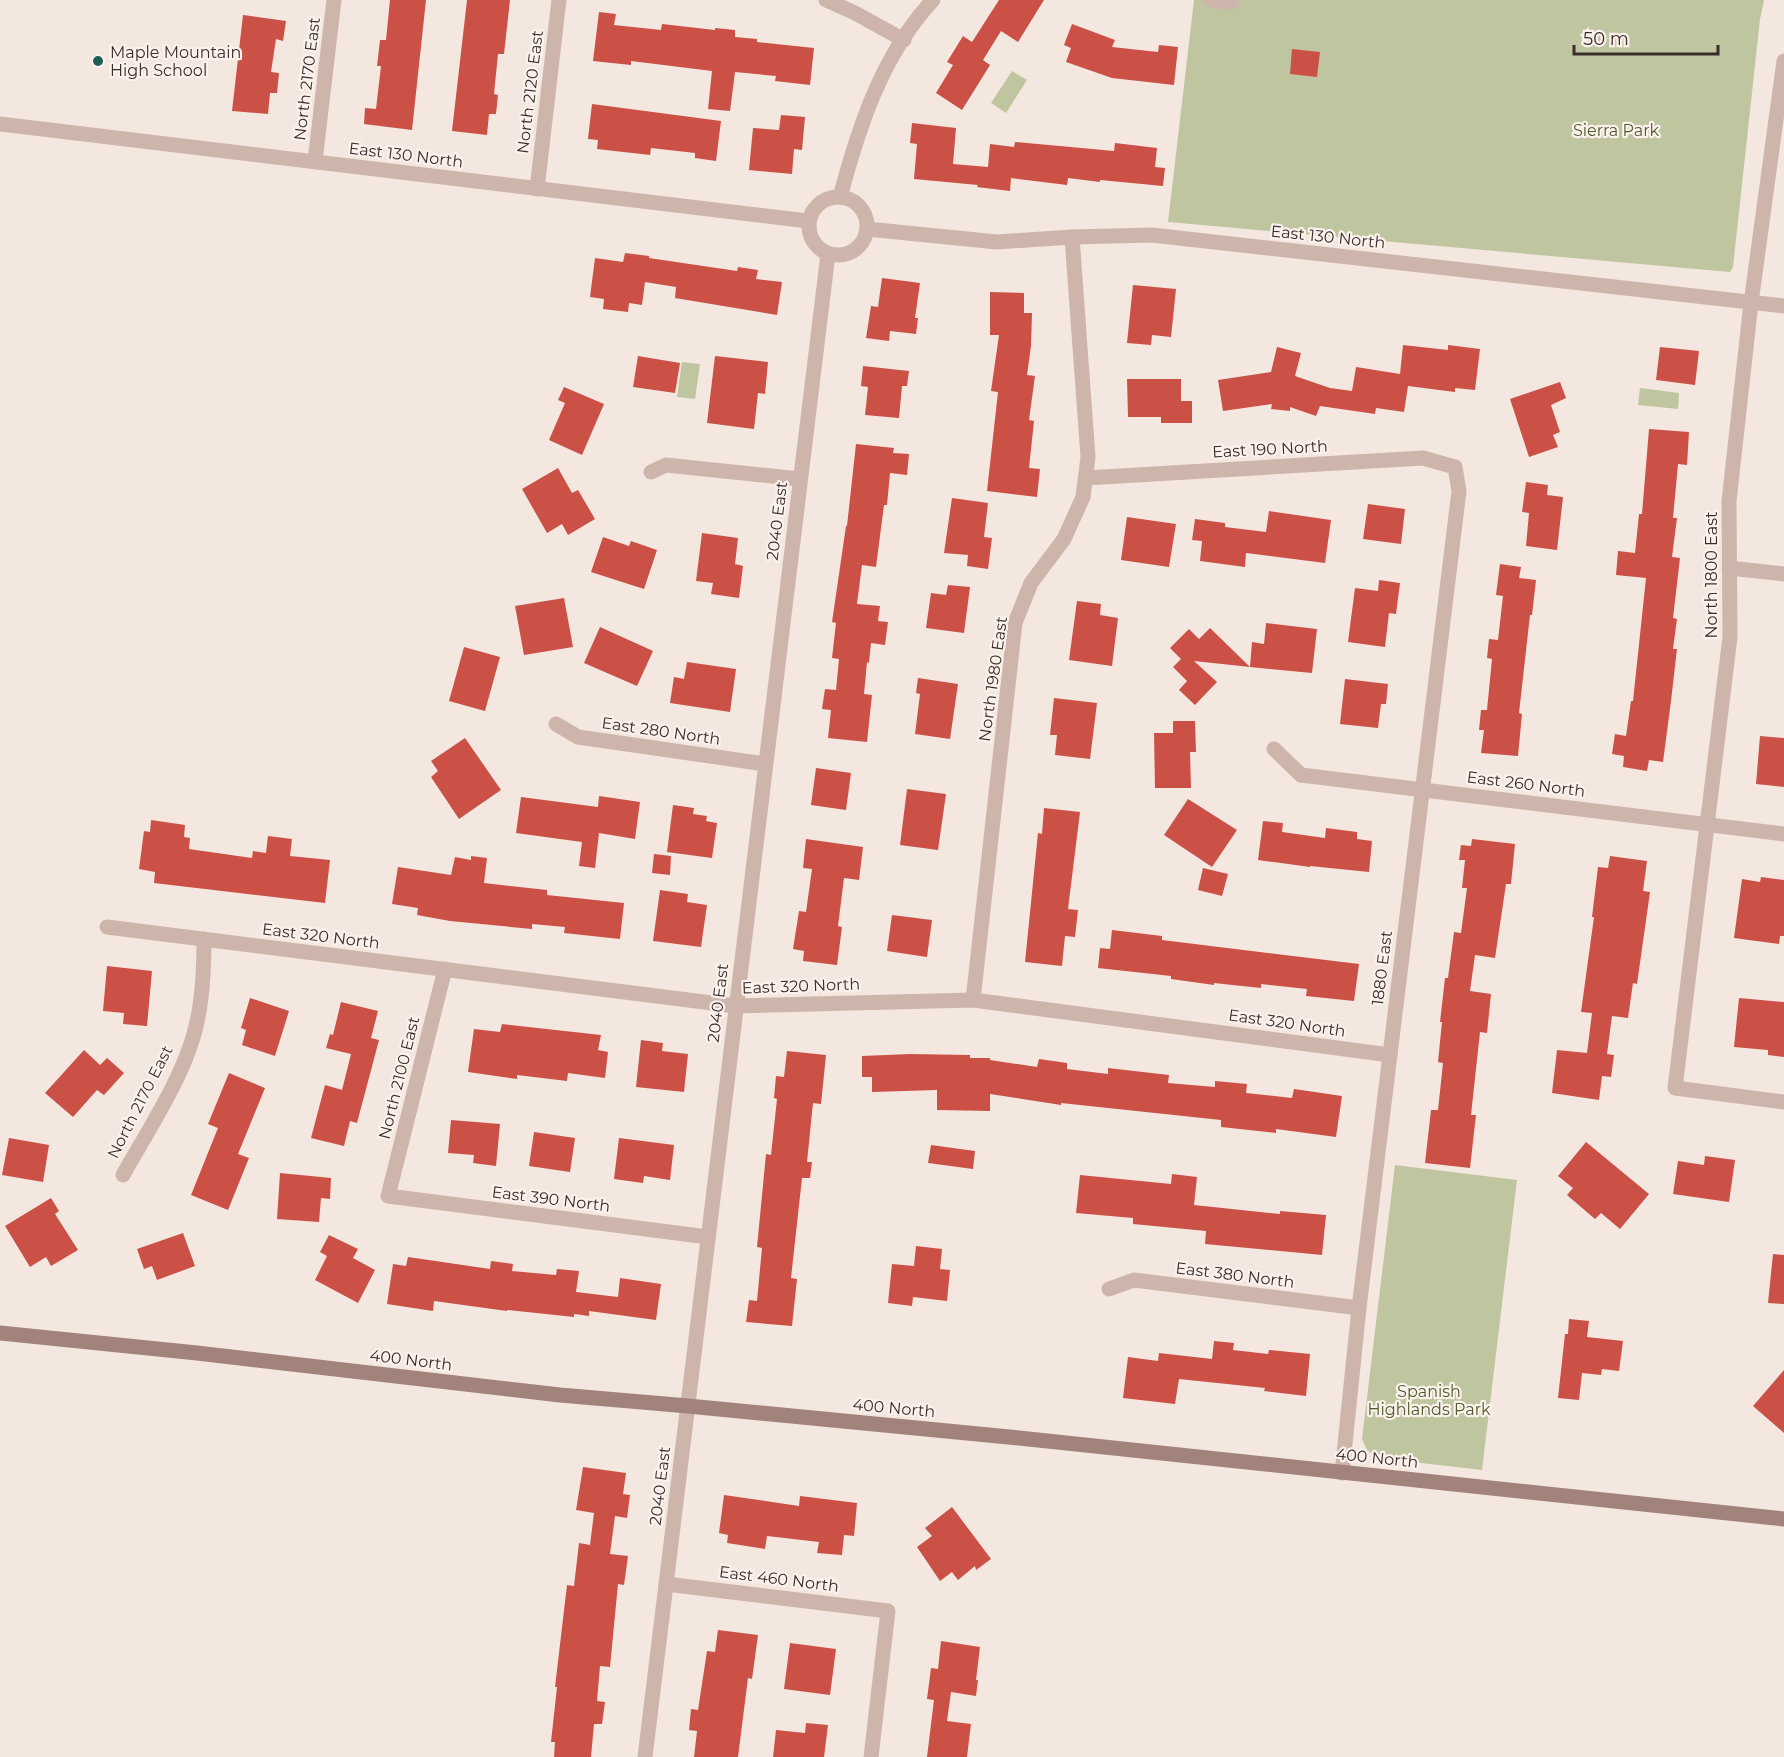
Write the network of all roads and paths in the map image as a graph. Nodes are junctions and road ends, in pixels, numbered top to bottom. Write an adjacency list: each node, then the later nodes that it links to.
1 (334, 0): 10 (street, North 2170 East)
2 (559, 0): 11 (street, North 2120 East)
3 (826, 0): 7 (street)
4 (933, 0): 7 (street)
5 (1211, 0): 6 (street)
6 (1232, 2)
7 (904, 40): 12 (street)
8 (1784, 61): 17 (street, North 1800 East)
9 (0, 124): 10 (street, East 130 North)
10 (315, 161): 11 (street, East 130 North)
11 (537, 189): 13 (street, East 130 North)
12 (840, 197): 13 (street); 14 (street)
13 (808, 221): 16 (street)
14 (867, 229): 15 (street, East 130 North); 16 (street)
15 (1072, 237): 17 (street, East 130 North); 21 (street, North 1980 East)
16 (828, 254): 22 (street, 2040 East)
17 (1751, 303): 18 (street, East 130 North); 23 (street, North 1800 East)
18 (1784, 306)
19 (1455, 467): 21 (street, East 190 North); 28 (street, 1880 East)
20 (651, 472): 22 (street)
21 (1086, 478): 34 (street, North 1980 East)
22 (800, 479): 27 (street, 2040 East)
23 (1730, 568): 24 (street); 29 (street, North 1800 East)
24 (1784, 574)
25 (556, 724): 27 (street, East 280 North)
26 (1274, 749): 28 (street, East 260 North)
27 (765, 764): 35 (street, 2040 East)
28 (1422, 790): 29 (street, East 260 North); 36 (street, 1880 East)
29 (1707, 825): 30 (street, East 260 North); 37 (street, North 1800 East)
30 (1784, 834)
31 (107, 927): 32 (street, East 320 North)
32 (204, 939): 33 (street, East 320 North); 38 (street, North 2170 East)
33 (445, 969): 35 (street, East 320 North); 39 (street, North 2100 East)
34 (973, 1000): 35 (street, East 320 North); 36 (street, East 320 North)
35 (736, 1006): 40 (street, 2040 East)
36 (1390, 1054): 42 (street, 1880 East)
37 (1784, 1102)
38 (123, 1175)
39 (388, 1196): 40 (street, East 390 North)
40 (708, 1237): 44 (street, 2040 East)
41 (1109, 1289): 42 (street, East 380 North)
42 (1359, 1308): 45 (street, 1880 East)
43 (0, 1333): 44 (main road, 400 North)
44 (688, 1406): 45 (main road, 400 North); 47 (street, 2040 East)
45 (1342, 1473): 46 (main road, 400 North)
46 (1784, 1519)
47 (666, 1584): 48 (street, 2040 East); 49 (street, East 460 North)
48 (645, 1757)
49 (871, 1757)

